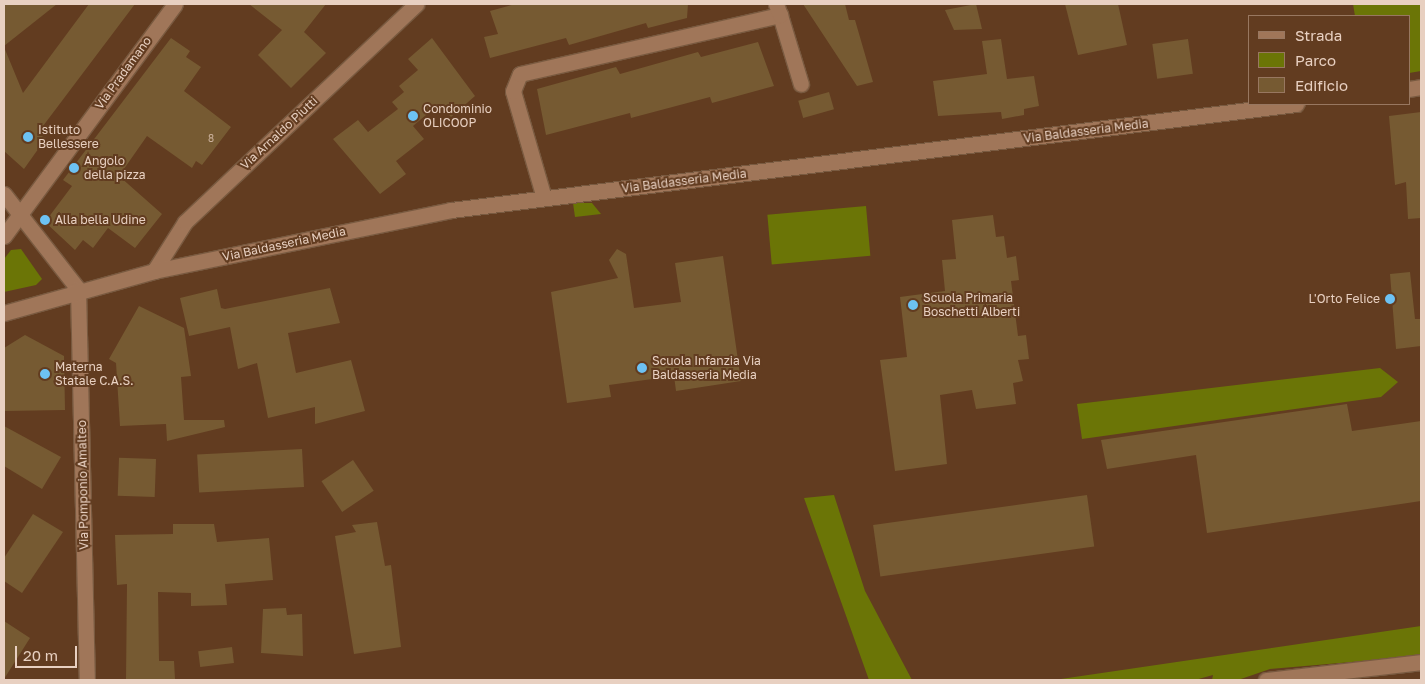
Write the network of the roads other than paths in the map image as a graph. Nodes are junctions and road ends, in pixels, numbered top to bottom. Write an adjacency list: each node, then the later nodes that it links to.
1 (174, 4): 8 (street, Via Pradamano)
2 (416, 4): 10 (street, Via Arnaldo Piutti)
3 (778, 10): 4 (street); 7 (street)
4 (801, 84)
5 (1288, 105): 7 (street, Via Baldasseria Media)
6 (4, 194): 8 (street)
7 (544, 198): 10 (street, Via Baldasseria Media)
8 (19, 215): 9 (street, Via Pradamano); 11 (street)
9 (4, 236)
10 (154, 272): 11 (street, Via Baldasseria Media)
11 (78, 290): 12 (street, Via Baldasseria Media); 14 (street, Via Pomponio Amalteo)
12 (4, 313)
13 (1421, 662): 15 (street)
14 (87, 680)
15 (1266, 680)

